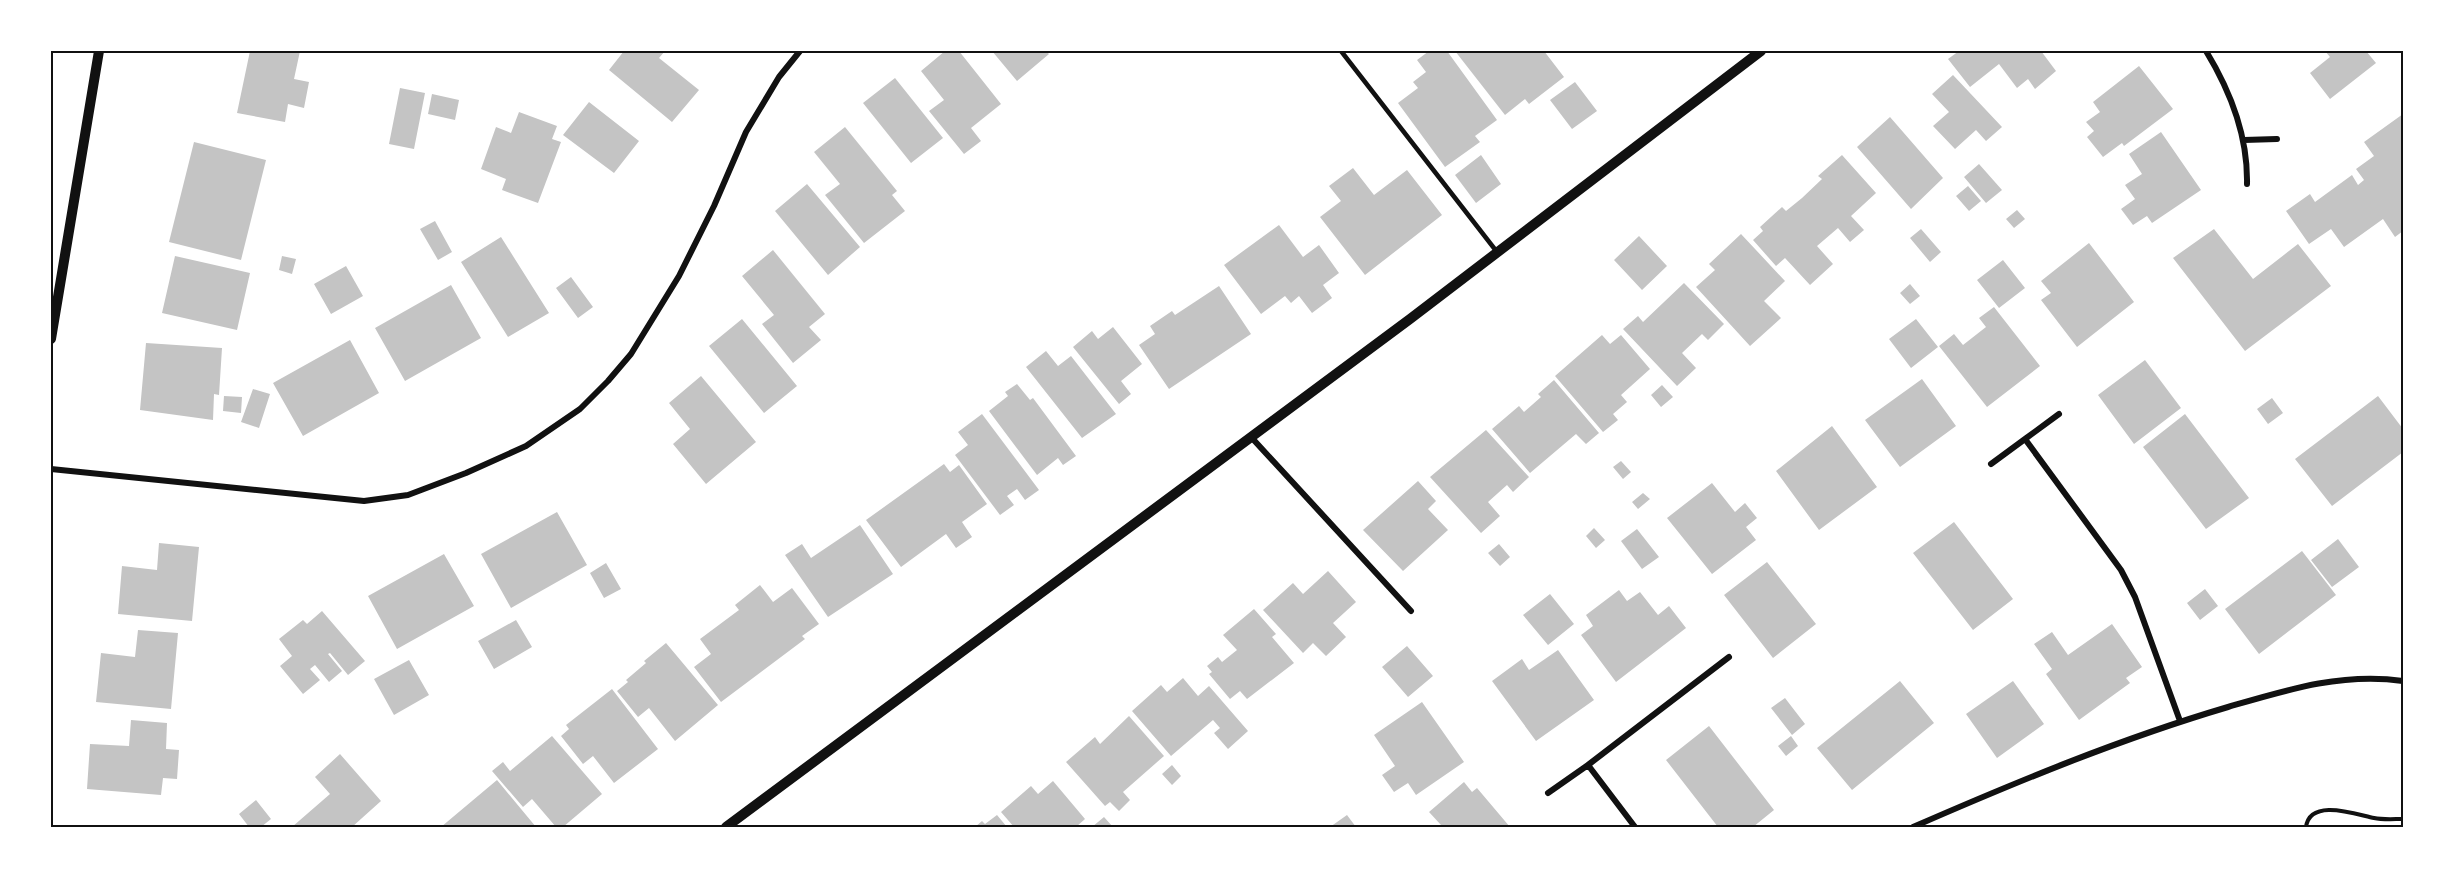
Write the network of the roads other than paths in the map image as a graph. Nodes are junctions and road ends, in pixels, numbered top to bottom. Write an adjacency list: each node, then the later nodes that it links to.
1 (99, 51): 10 (street)
2 (800, 51): 15 (street)
3 (1341, 51): 9 (lane)
4 (1761, 51): 9 (street)
5 (2206, 51): 7 (street)
6 (2277, 139): 7 (street)
7 (2244, 140): 8 (street)
8 (2247, 184)
9 (1497, 252): 12 (street)
10 (51, 339)
11 (2058, 414): 13 (street)
12 (1251, 437): 16 (street); 23 (street)
13 (2025, 439): 14 (street); 20 (street)
14 (1991, 464)
15 (51, 469)
16 (1411, 611)
17 (1730, 657): 21 (street)
18 (2403, 671): 19 (street)
19 (2402, 680): 20 (street)
20 (2180, 722): 25 (street)
21 (1587, 765): 22 (street); 24 (street)
22 (1548, 792)
23 (726, 827)
24 (1635, 827)
25 (1913, 827)

